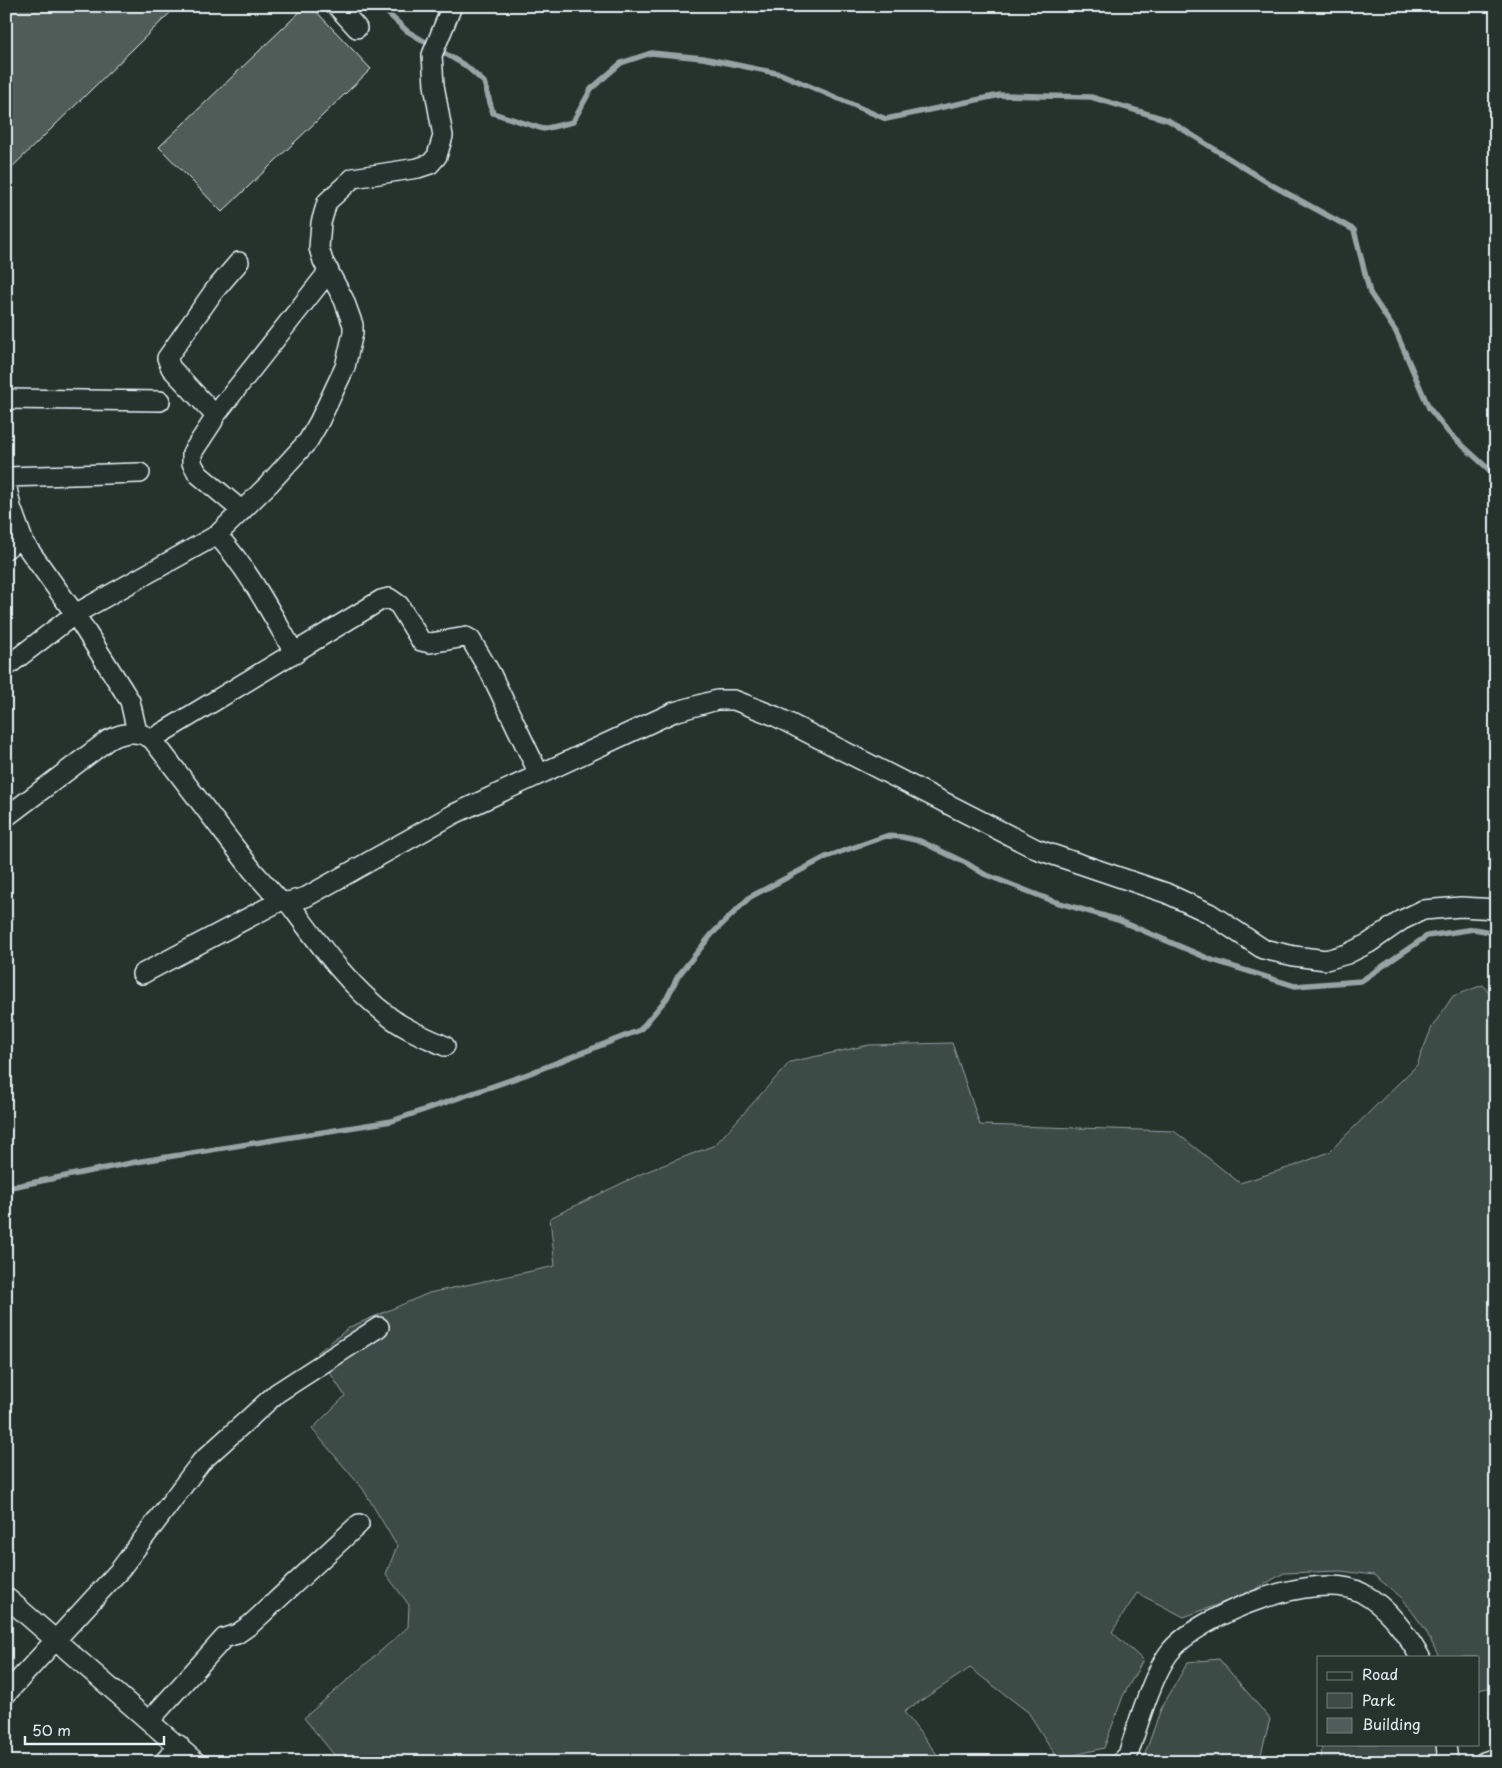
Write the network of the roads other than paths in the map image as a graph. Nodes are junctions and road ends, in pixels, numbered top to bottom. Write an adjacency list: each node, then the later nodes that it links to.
1 (337, 6): 3 (street)
2 (452, 6): 5 (street)
3 (358, 28)
4 (239, 262): 8 (street)
5 (329, 271): 8 (street); 12 (street)
6 (6, 399): 7 (street)
7 (160, 401)
8 (214, 417): 12 (street)
9 (140, 473): 10 (street)
10 (6, 477)
11 (6, 483): 14 (street)
12 (242, 511): 13 (street)
13 (217, 535): 16 (street); 17 (street)
14 (21, 536): 15 (street); 16 (street)
15 (6, 549)
16 (75, 614): 18 (street); 19 (street)
17 (295, 654): 19 (street); 20 (street)
18 (6, 667)
19 (145, 736): 21 (street); 22 (street)
20 (539, 774): 22 (street); 23 (street)
21 (6, 817)
22 (284, 902): 24 (street); 25 (street)
23 (1496, 909)
24 (142, 974)
25 (445, 1046)
26 (379, 1328): 29 (street)
27 (359, 1524): 32 (street)
28 (6, 1597): 29 (street)
29 (56, 1640): 31 (street); 32 (street)
30 (1419, 1656): 38 (street)
31 (6, 1694)
32 (150, 1720): 33 (street)
33 (179, 1744): 36 (street); 37 (street)
34 (1446, 1746): 39 (street)
35 (1496, 1758): 40 (street)
36 (164, 1762)
37 (196, 1762)
38 (1121, 1762)
39 (1448, 1762)
40 (1484, 1762)

